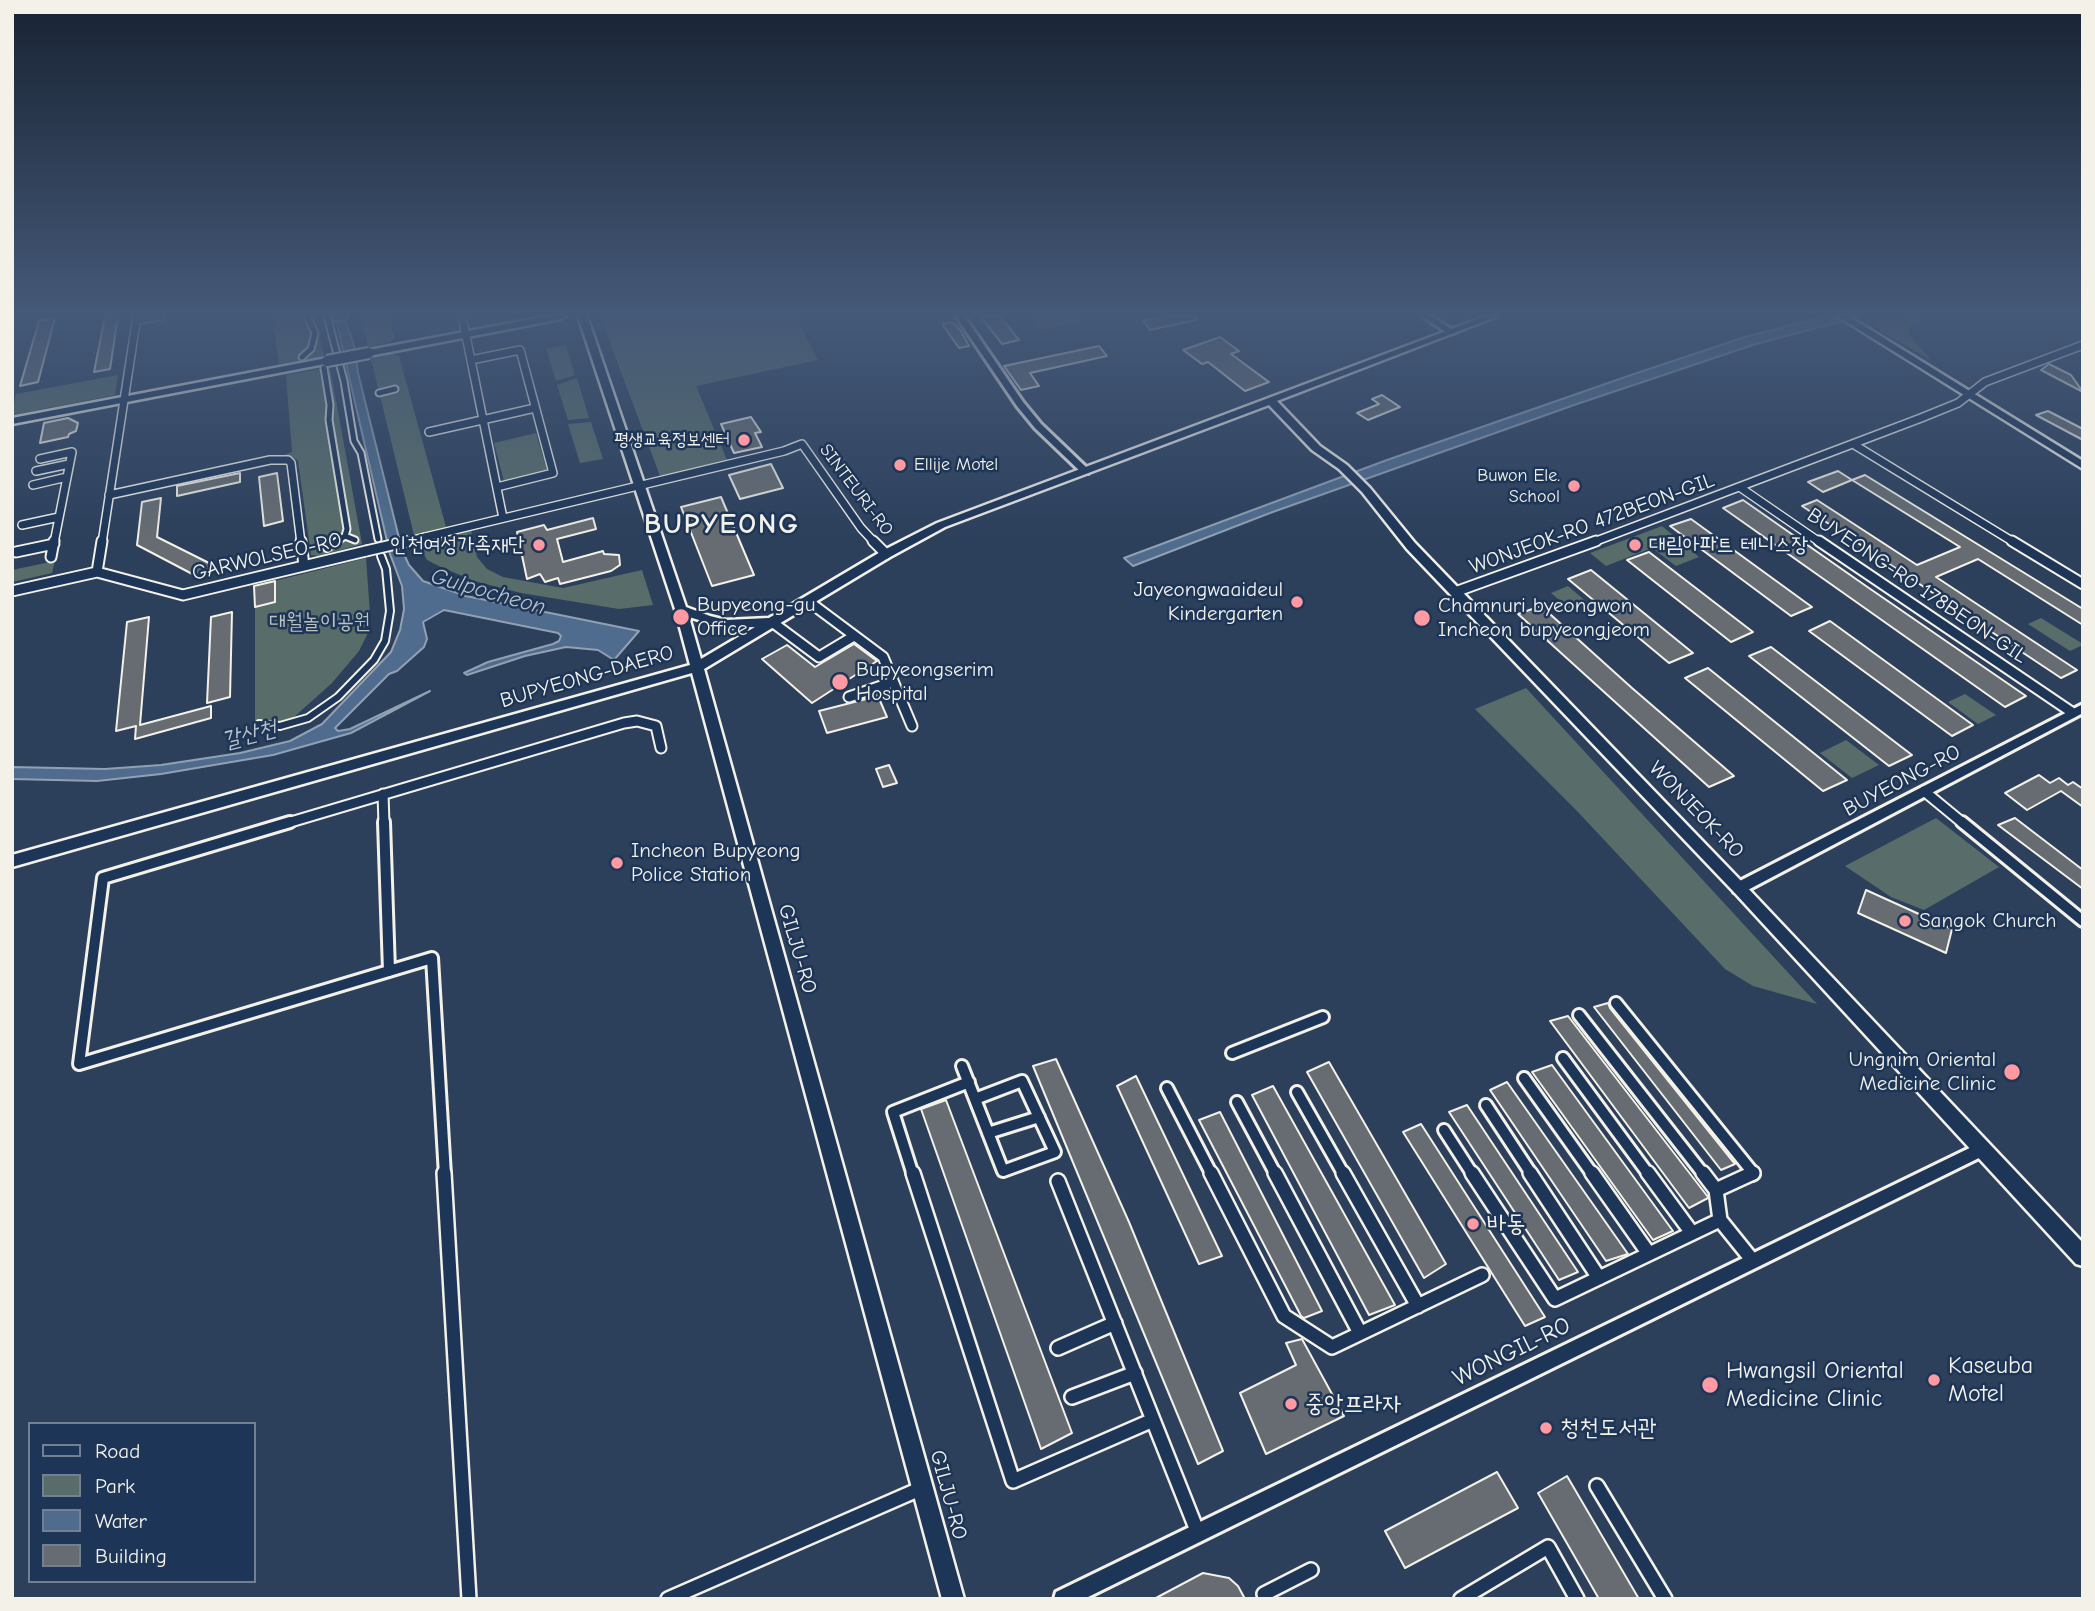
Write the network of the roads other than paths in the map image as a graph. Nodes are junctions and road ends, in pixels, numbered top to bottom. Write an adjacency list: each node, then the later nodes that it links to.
1 (125, 391): 15 (street)
2 (173, 391): 15 (main road)
3 (328, 391): 36 (street)
4 (346, 391): 37 (street)
5 (386, 391): 13 (street)
6 (477, 391): 18 (street)
7 (531, 391): 17 (street)
8 (608, 391): 29 (main road, GILJU-RO)
9 (1012, 391): 26 (street)
10 (1297, 391): 16 (main road, BUPYEONG-DAERO)
11 (1964, 391): 14 (main road)
12 (1970, 391): 14 (street, WONJEOK-RO 472BEON-GIL)
13 (379, 393)
14 (1967, 393): 21 (street, WONJEOK-RO 472BEON-GIL); 24 (main road)
15 (124, 400): 19 (main road); 32 (street)
16 (1271, 401): 26 (main road, BUPYEONG-DAERO); 49 (main road, WONJEOK-RO)
17 (535, 408): 18 (street); 30 (street)
18 (483, 420): 20 (street); 30 (street)
19 (12, 421)
20 (429, 432)
21 (1853, 444): 31 (street, WONJEOK-RO 472BEON-GIL); 47 (street)
22 (40, 459): 23 (street)
23 (69, 464): 25 (street); 27 (street)
24 (2083, 466)
25 (36, 471)
26 (1085, 471): 42 (main road, BUPYEONG-DAERO)
27 (67, 477): 28 (street); 33 (street)
28 (33, 485)
29 (641, 485): 34 (street); 42 (street, SINTEURI-RO); 51 (main road, GILJU-RO)
30 (497, 487): 34 (street)
31 (1741, 488): 49 (street, WONJEOK-RO 472BEON-GIL); 57 (street, BUYEONG-RO 178BEON-GIL)
32 (109, 495): 45 (street); 46 (street)
33 (59, 517): 35 (street); 39 (street)
34 (503, 518): 45 (street, GARWOLSEO-RO, bridge)
35 (22, 525)
36 (345, 536): 38 (street); 40 (street)
37 (378, 539)
38 (355, 540)
39 (54, 544): 41 (street); 44 (street)
40 (327, 548)
41 (16, 552)
42 (886, 554): 50 (main road, BUPYEONG-DAERO)
43 (381, 556): 58 (street)
44 (51, 557)
45 (304, 566): 46 (street, GARWOLSEO-RO)
46 (97, 572): 48 (street, GARWOLSEO-RO)
47 (2083, 584)
48 (12, 591)
49 (1455, 592): 64 (main road, WONJEOK-RO)
50 (808, 601): 52 (main road, BUPYEONG-DAERO); 53 (street)
51 (681, 609): 52 (main road); 54 (main road, GILJU-RO)
52 (772, 622): 53 (street); 54 (main road, BUPYEONG-DAERO)
53 (854, 636): 55 (street)
54 (695, 668): 63 (main road, BUPYEONG-DAERO); 101 (main road, GILJU-RO)
55 (893, 682): 56 (street); 59 (street)
56 (849, 697)
57 (2078, 710): 61 (street, BUYEONG-RO)
58 (259, 724)
59 (912, 726)
60 (661, 748): 62 (street)
61 (1924, 791): 64 (street, BUYEONG-RO); 65 (street)
62 (383, 794): 66 (street); 66 (street)
63 (12, 861)
64 (1739, 888): 83 (main road, WONJEOK-RO)
65 (2083, 921)
66 (389, 971): 104 (street)
67 (1616, 1003): 85 (street)
68 (1579, 1015): 85 (street)
69 (1323, 1017): 70 (street)
70 (1232, 1053)
71 (1563, 1058): 87 (street)
72 (962, 1066): 74 (street)
73 (1524, 1078): 88 (street)
74 (969, 1082): 77 (street); 99 (street)
75 (1167, 1088): 95 (street)
76 (1297, 1092): 93 (street)
77 (975, 1099): 80 (street); 82 (street)
78 (1237, 1102): 95 (street)
79 (1486, 1105): 92 (street)
80 (1039, 1117): 82 (street); 82 (street)
81 (1444, 1130): 92 (street)
82 (988, 1133)
83 (1982, 1149): 89 (main road, WONJEOK-RO); 90 (street, WONGIL-RO)
84 (1058, 1181): 94 (street)
85 (1716, 1190): 86 (street)
86 (1720, 1220): 87 (street); 90 (street)
87 (1692, 1233): 88 (street)
88 (1649, 1254): 92 (street)
89 (2083, 1257)
90 (1753, 1261): 102 (street, WONGIL-RO)
91 (1482, 1275): 93 (street)
92 (1599, 1278)
93 (1418, 1306): 95 (street)
94 (1115, 1323): 96 (street); 97 (street)
95 (1360, 1333)
96 (1058, 1348)
97 (1135, 1373): 98 (street); 99 (street)
98 (1072, 1397)
99 (1153, 1420): 102 (street)
100 (1597, 1486): 111 (street)
101 (922, 1488): 105 (street); 106 (main road, GILJU-RO)
102 (1198, 1533): 107 (street, WONGIL-RO)
103 (1311, 1570): 108 (street)
104 (469, 1599)
105 (668, 1599)
106 (953, 1599)
107 (1063, 1599)
108 (1266, 1599)
109 (1461, 1599): 110 (street)
110 (1577, 1599)
111 (1665, 1599)

